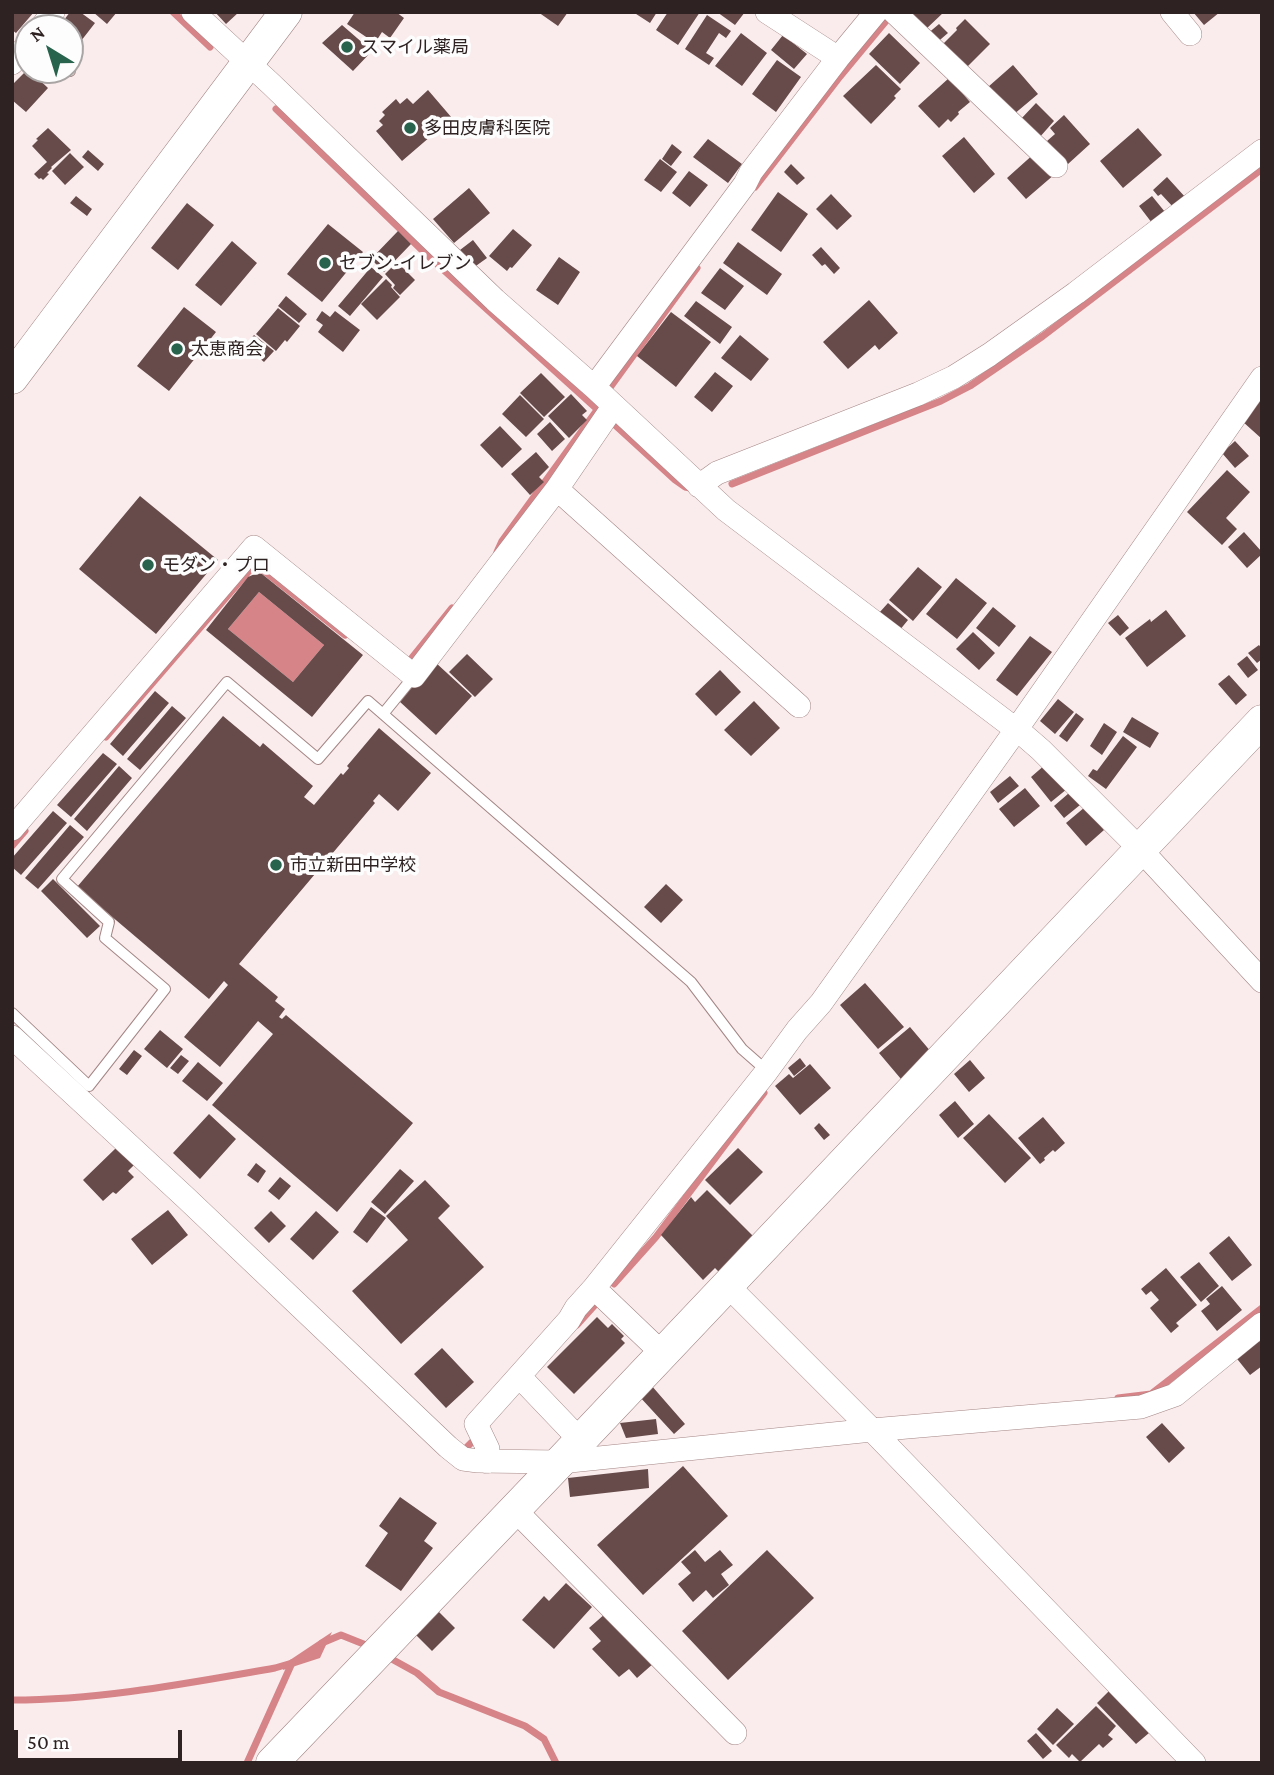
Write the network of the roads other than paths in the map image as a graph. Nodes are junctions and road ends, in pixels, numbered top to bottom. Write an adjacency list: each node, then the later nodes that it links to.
1 (193, 12): 9 (street)
2 (286, 12): 9 (street)
3 (767, 12): 8 (street)
4 (876, 12): 8 (street)
5 (894, 12): 11 (street)
6 (1172, 12): 7 (street)
7 (1190, 34)
8 (838, 58): 14 (street)
9 (248, 62): 12 (street); 14 (street)
10 (1262, 151): 16 (street)
11 (1056, 166)
12 (12, 377)
13 (1262, 378): 22 (street)
14 (594, 387): 15 (street)
15 (613, 407): 16 (street); 17 (street)
16 (699, 485): 22 (street)
17 (557, 489): 18 (street); 19 (street)
18 (407, 670): 20 (lane); 23 (street)
19 (799, 706)
20 (383, 714): 26 (lane); 28 (lane)
21 (1262, 721): 24 (street)
22 (1020, 733): 24 (street); 28 (street)
23 (12, 829)
24 (1140, 849): 25 (street); 30 (street)
25 (1262, 981)
26 (12, 1013)
27 (12, 1037): 36 (street)
28 (767, 1071): 29 (street)
29 (594, 1288): 32 (street); 33 (street)
30 (732, 1289): 32 (street); 34 (street)
31 (1262, 1324): 34 (street)
32 (662, 1353): 35 (street)
33 (523, 1381): 35 (street); 36 (street)
34 (872, 1430): 35 (street); 40 (street)
35 (570, 1451): 36 (street); 37 (street)
36 (488, 1455)
37 (514, 1509): 38 (street); 39 (street)
38 (736, 1733)
39 (272, 1763)
40 (1194, 1763)

